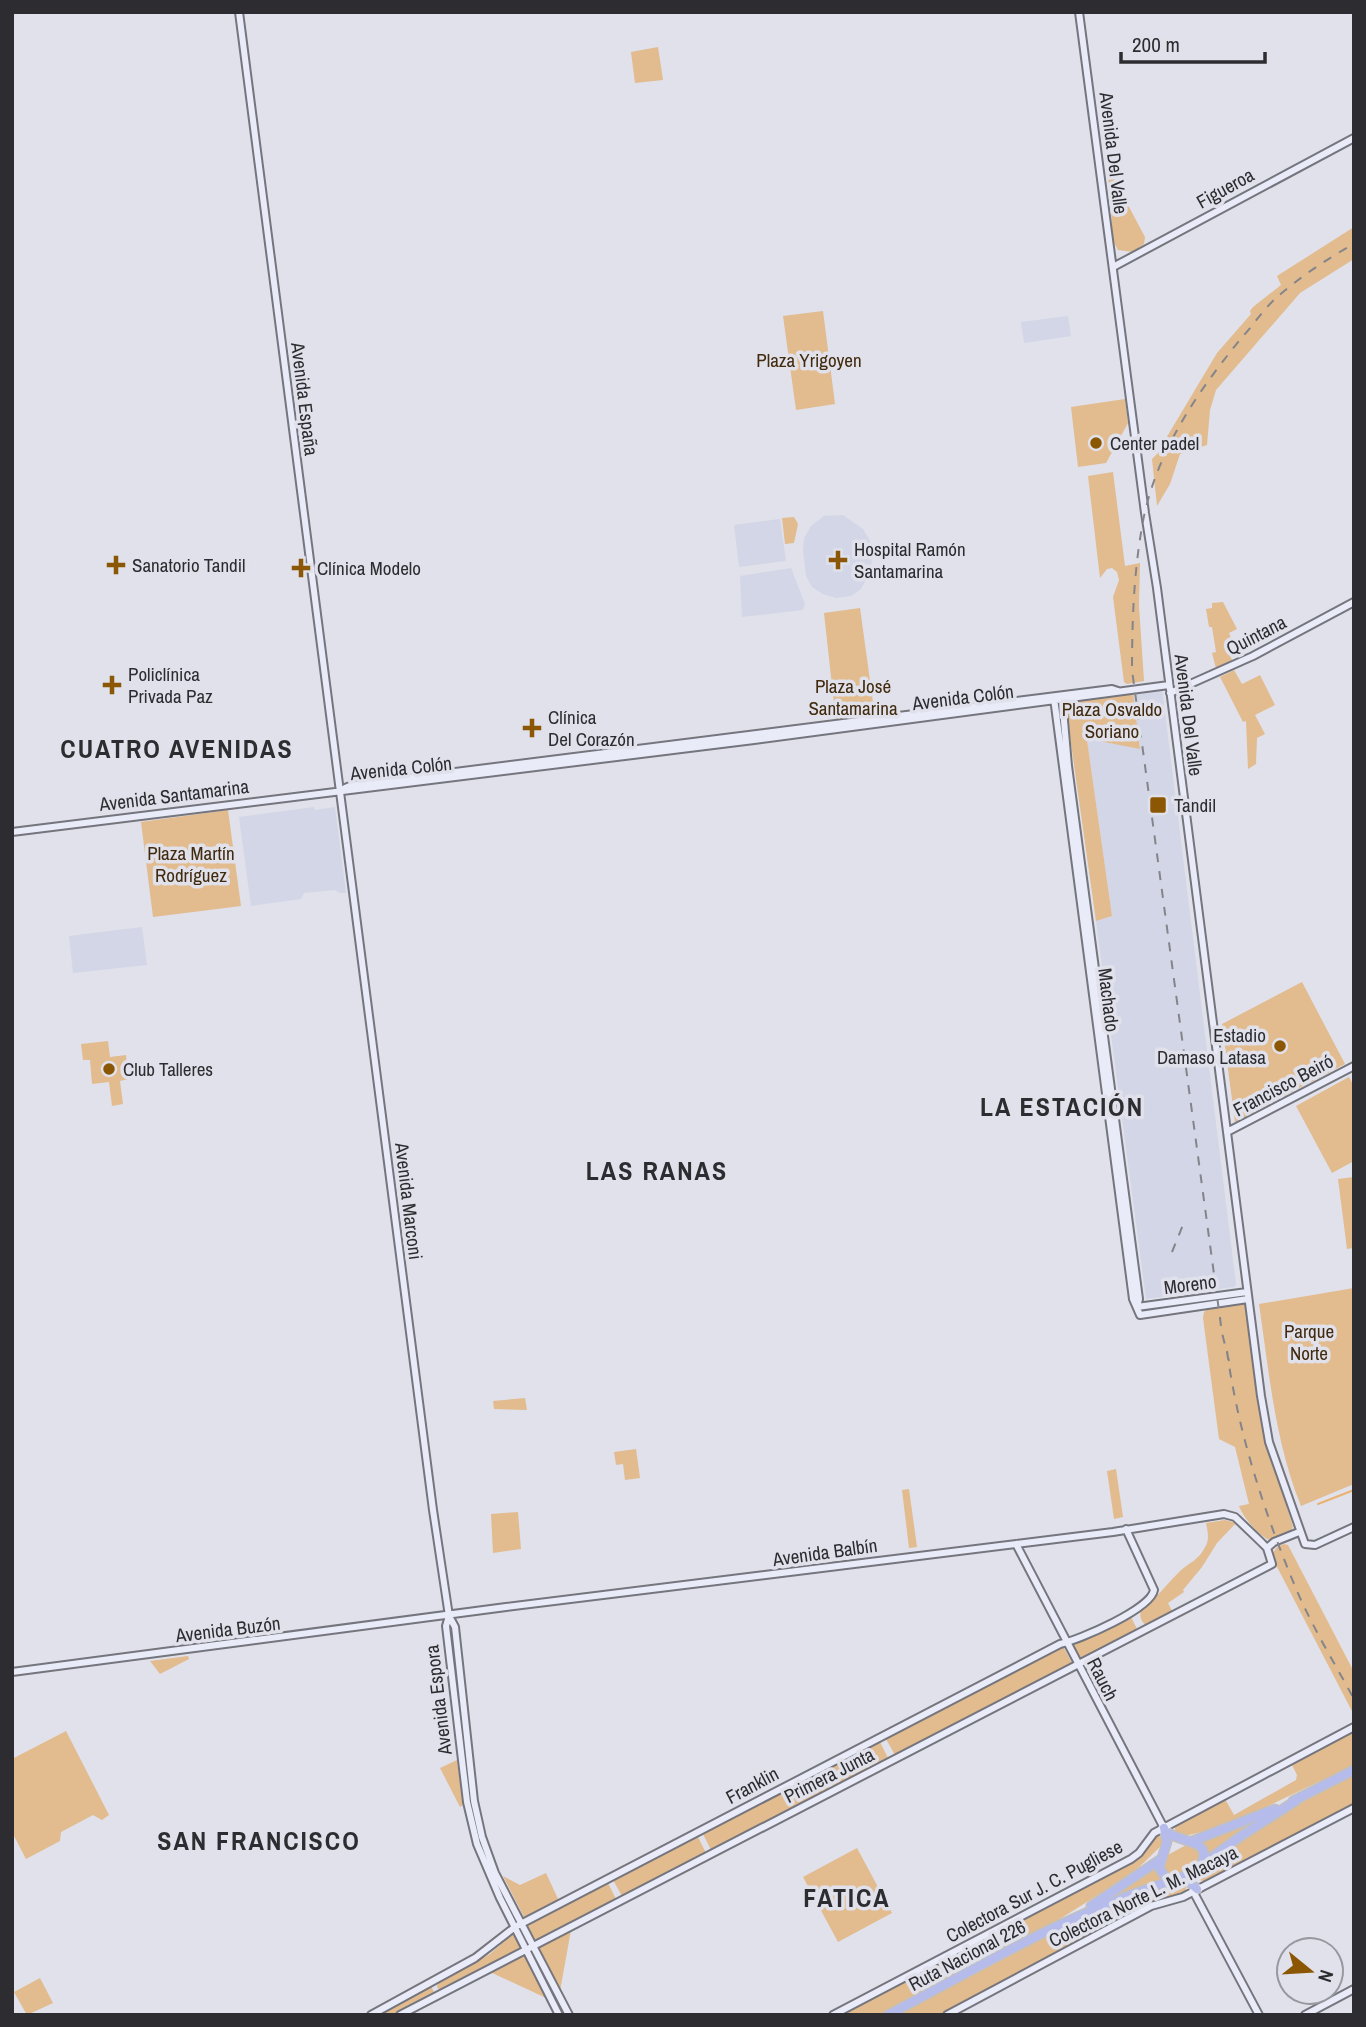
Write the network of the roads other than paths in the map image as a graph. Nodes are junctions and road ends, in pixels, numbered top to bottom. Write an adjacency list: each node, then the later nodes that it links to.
1 (239, 12): 9 (main road, Avenida España)
2 (1079, 12): 4 (main road, Avenida Del Valle)
3 (1354, 138): 4 (main road, Figueroa)
4 (1113, 267): 6 (main road, Avenida Del Valle)
5 (1354, 603): 7 (main road, Quintana)
6 (1169, 685): 7 (main road, Avenida Del Valle); 8 (main road, Avenida Colón)
7 (1170, 693): 12 (main road, Avenida Del Valle)
8 (1058, 698): 9 (main road, Avenida Colón); 14 (main road, Machado)
9 (340, 790): 10 (main road, Avenida Santamarina); 21 (main road, Avenida Marconi)
10 (12, 832)
11 (1354, 1066): 12 (main road, Francisco Beiró)
12 (1227, 1132): 13 (main road, Avenida Del Valle)
13 (1248, 1296): 14 (main road, Moreno); 15 (main road, Moreno); 18 (main road, Avenida Del Valle)
14 (1137, 1307): 15 (main road, Machado)
15 (1140, 1315)
16 (1354, 1527): 18 (main road, Avenida Del Valle)
17 (1126, 1530): 19 (main road, Avenida Balbín); 20 (main road, Avenida Balbín); 22 (main road, Franklin)
18 (1299, 1532): 20 (main road)
19 (1016, 1544): 21 (main road, Avenida Balbín); 22 (main road, Rauch)
20 (1269, 1546): 23 (main road, Primera Junta)
21 (449, 1616): 24 (main road, Avenida Buzón); 36 (main road, Avenida Espora)
22 (1067, 1643): 23 (main road, Rauch); 36 (main road, Franklin)
23 (1078, 1664): 29 (main road, Rauch); 37 (main road, Primera Junta)
24 (12, 1672)
25 (1354, 1727): 29 (main road, Colectora Sur J. C. Pugliese)
26 (1354, 1770): 27 (highway, Ruta Nacional 226)
27 (1297, 1800): 30 (highway, Ruta Nacional 226); 32 (highway, Ruta Nacional 226)
28 (1354, 1808): 34 (main road, Colectora Norte L. M. Macaya)
29 (1164, 1828): 30 (highway); 31 (highway); 43 (main road, Colectora Sur J. C. Pugliese)
30 (1189, 1842): 31 (highway, Ruta Nacional 226); 32 (highway)
31 (1161, 1858): 33 (highway); 35 (highway, Ruta Nacional 226)
32 (1200, 1866): 33 (highway, Ruta Nacional 226); 34 (highway)
33 (1176, 1879): 34 (highway); 35 (highway, Ruta Nacional 226)
34 (1195, 1890): 45 (main road, Colectora Norte L. M. Macaya); 46 (main road)
35 (1061, 1924): 44 (highway, Ruta Nacional 226)
36 (518, 1925): 37 (main road, Avenida Espora); 39 (main road, Franklin)
37 (529, 1947): 40 (main road, Primera Junta); 41 (main road, Avenida Espora); 42 (main road, Avenida Espora)
38 (1354, 1989): 47 (main road)
39 (371, 2015)
40 (400, 2015)
41 (559, 2015)
42 (569, 2015)
43 (833, 2015)
44 (888, 2015)
45 (947, 2015)
46 (1259, 2015)
47 (1305, 2015)

